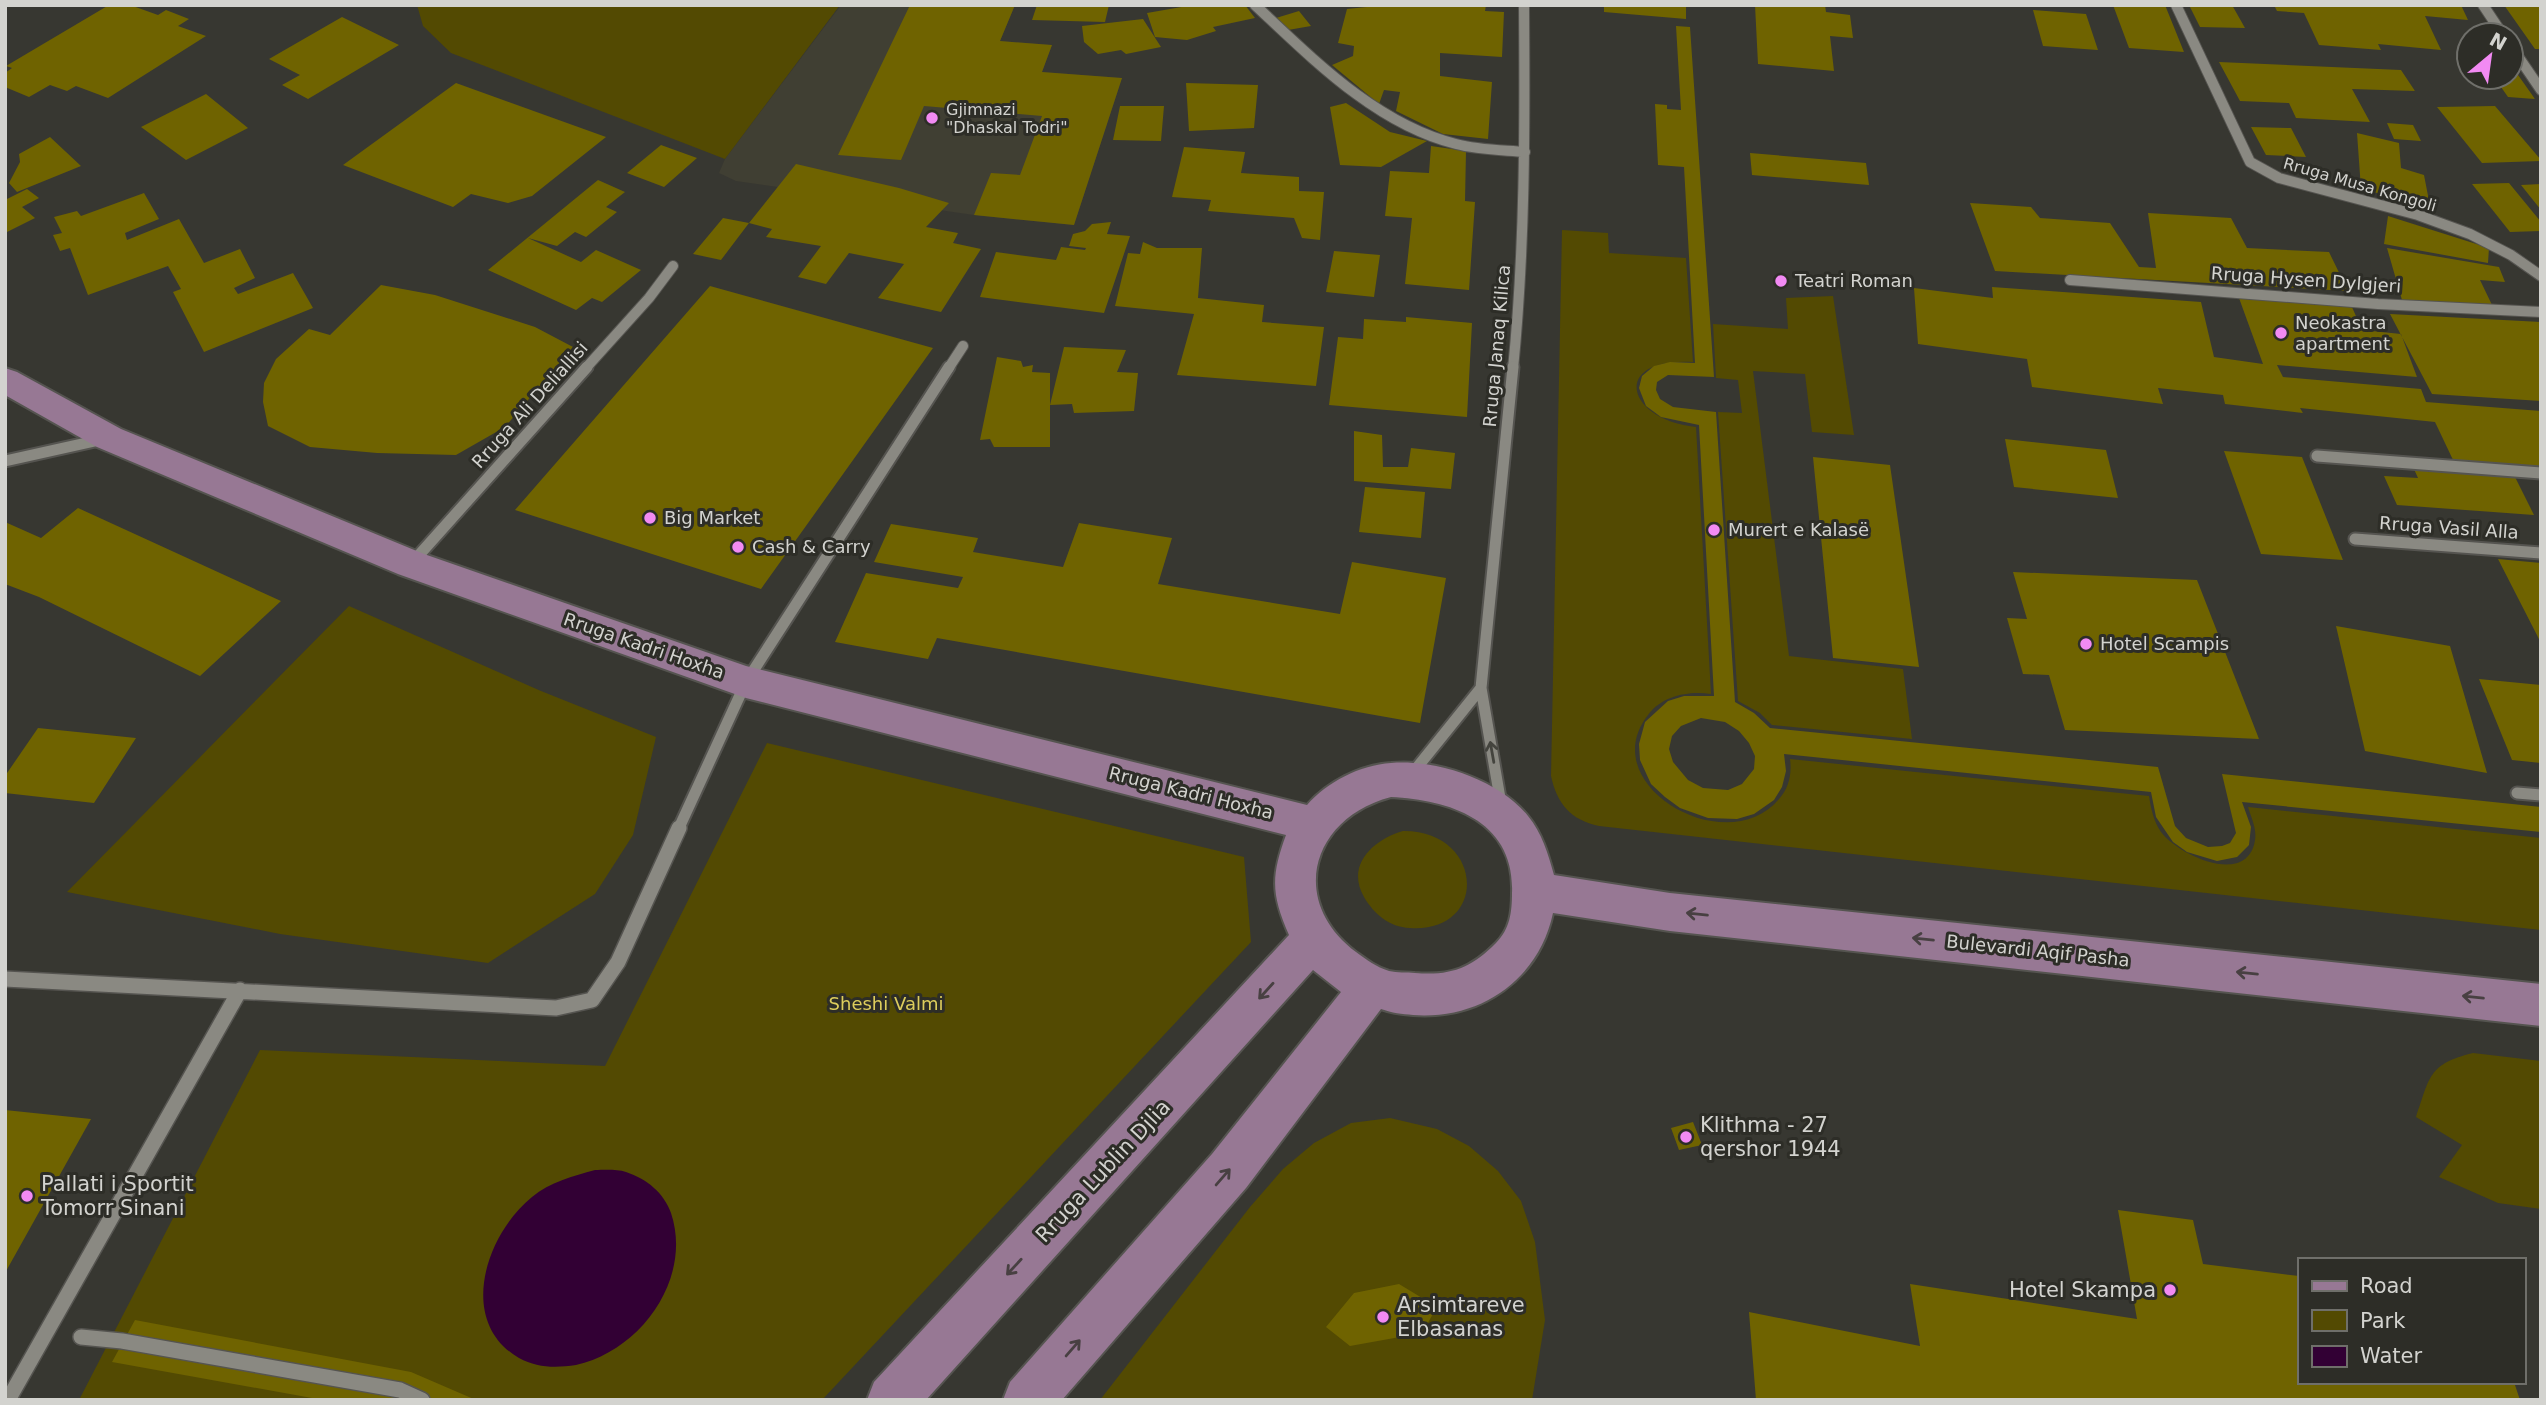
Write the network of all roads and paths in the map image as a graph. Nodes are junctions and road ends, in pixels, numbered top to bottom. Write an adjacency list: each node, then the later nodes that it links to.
1 (1255, 5): 8 (lane)
2 (1524, 5): 8 (street, Rruga Janaq Kilica)
3 (2175, 5): 10 (street, Rruga Musa Kongoli)
4 (2483, 5): 5 (street)
5 (2494, 21)
6 (2525, 67): 7 (street)
7 (2541, 90)
8 (1525, 152): 23 (street, Rruga Janaq Kilica)
9 (673, 266): 21 (street, Rruga Ali Deliallisi)
10 (2541, 276)
11 (2070, 280): 12 (street, Rruga Hysen Dylgjeri)
12 (2541, 312)
13 (963, 346): 22 (street)
14 (5, 380): 15 (main road, Rruga Kadri Hoxha)
15 (109, 438): 17 (street); 21 (main road, Rruga Kadri Hoxha)
16 (2317, 456): 18 (street)
17 (5, 461)
18 (2541, 473)
19 (2355, 539): 20 (street, Rruga Vasil Alla)
20 (2541, 553)
21 (411, 564): 22 (main road, Rruga Kadri Hoxha)
22 (746, 682): 28 (main road, Rruga Kadri Hoxha); 33 (street)
23 (1481, 688): 24 (street); 27 (street, Rruga Janaq Kilica, one-way to 23)
24 (1407, 779): 27 (main road); 28 (main road)
25 (2517, 793): 26 (street)
26 (2541, 795)
27 (1503, 815): 29 (main road)
28 (1313, 825): 30 (main road)
29 (1536, 891): 32 (main road); 34 (main road, Bulevardi Aqif Pasha, one-way to 29)
30 (1312, 940): 32 (main road); 38 (main road, Rruga Lublin Djlia, one-way to 38)
31 (5, 979): 33 (street)
32 (1371, 988): 39 (main road, one-way to 32)
33 (240, 990): 36 (street)
34 (2541, 1004)
35 (81, 1337): 37 (street)
36 (8, 1400)
37 (422, 1400)
38 (892, 1400)
39 (1028, 1400)

